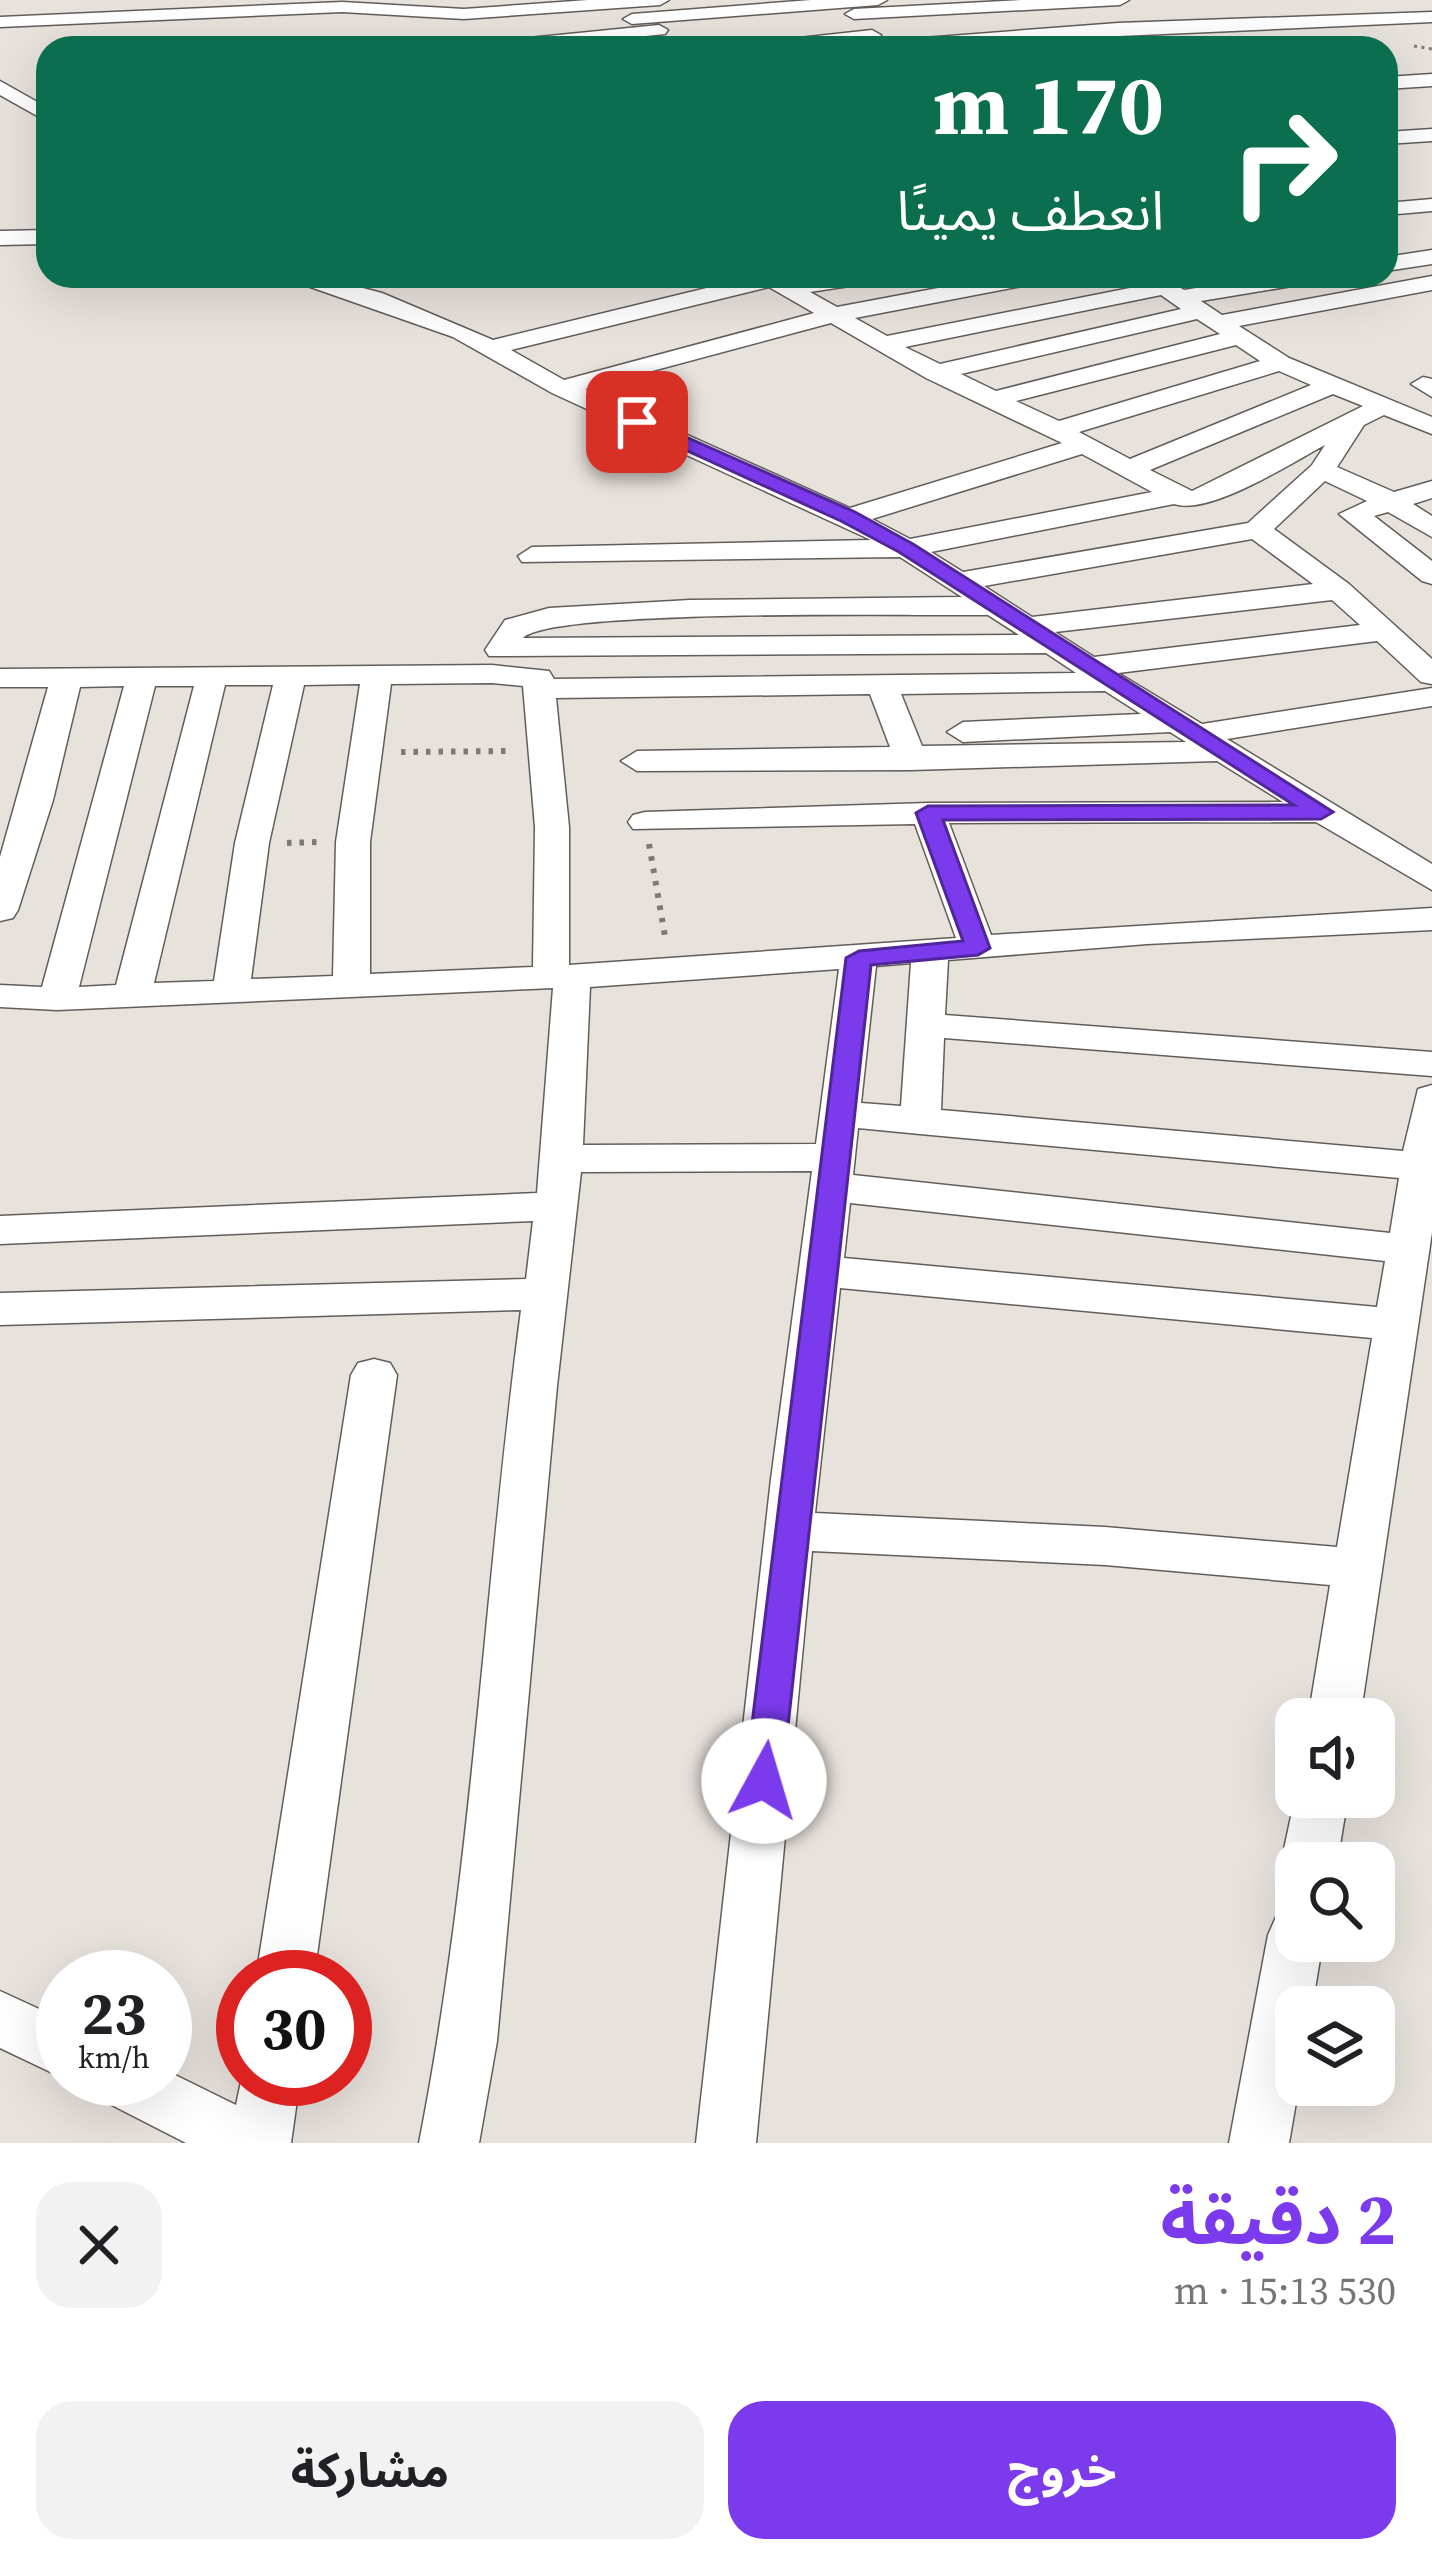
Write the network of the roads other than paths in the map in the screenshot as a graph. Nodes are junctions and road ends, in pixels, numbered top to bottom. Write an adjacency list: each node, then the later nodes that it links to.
1 (660, 0): 6 (street)
2 (878, 0): 10 (street)
3 (1120, 0): 5 (street)
4 (1381, 0): 5 (street)
5 (1090, 5): 10 (street); 15 (street)
6 (461, 7): 9 (street)
7 (1432, 17): 8 (street)
8 (1371, 19): 16 (street); 17 (street)
9 (0, 22)
10 (858, 26): 11 (street); 12 (street); 13 (street); 14 (street)
11 (687, 36)
12 (740, 36)
13 (811, 36)
14 (1070, 36)
15 (1129, 36)
16 (1169, 36)
17 (1390, 36)
18 (1432, 62): 19 (street)
19 (1398, 63)
20 (1432, 80): 21 (street)
21 (1398, 82)
22 (0, 87): 25 (street)
23 (1398, 103): 24 (street)
24 (1409, 103)
25 (36, 109)
26 (1432, 135): 27 (street)
27 (1398, 137)
28 (1432, 205): 29 (street)
29 (1398, 208)
30 (1432, 228): 31 (street)
31 (1398, 231)
32 (1398, 234): 35 (street)
33 (0, 238): 34 (street)
34 (36, 238)
35 (1432, 255): 36 (street)
36 (1398, 265)
37 (336, 288): 46 (street)
38 (654, 288): 46 (street)
39 (746, 288): 48 (street)
40 (789, 288): 45 (street)
41 (975, 288): 45 (street)
42 (1239, 288): 44 (street)
43 (1383, 288): 44 (street)
44 (1180, 298): 47 (street); 49 (street); 50 (street); 53 (street)
45 (838, 314): 47 (street); 52 (street)
46 (461, 332): 48 (street)
47 (883, 344): 50 (street)
48 (490, 348): 52 (street)
49 (1280, 363): 51 (street); 56 (street)
50 (935, 373): 53 (street)
51 (1332, 385): 54 (street); 58 (street)
52 (561, 388): 63 (street)
53 (990, 400): 56 (street)
54 (1370, 411): 55 (street); 59 (street); 61 (street)
55 (1432, 427)
56 (1057, 430): 57 (street)
57 (1084, 445): 58 (street); 63 (street)
58 (1128, 469): 61 (street)
59 (1322, 470): 62 (street); 65 (street)
60 (1432, 489): 62 (street)
61 (1175, 496): 66 (street)
62 (1391, 501): 64 (street); 68 (street)
63 (848, 517): 66 (street)
64 (1432, 529)
65 (1256, 530): 69 (street); 70 (street)
66 (906, 548): 67 (street); 69 (street)
67 (532, 556)
68 (1432, 575)
69 (957, 582): 71 (street)
70 (1339, 590): 72 (street); 73 (street)
71 (995, 606): 72 (street); 75 (street)
72 (1024, 627): 74 (street)
73 (1387, 631): 77 (street); 78 (street)
74 (1051, 644): 75 (street); 77 (street)
75 (497, 660): 76 (street); 85 (street)
76 (377, 675): 79 (street); 100 (street)
77 (1099, 675): 84 (street); 87 (street)
78 (1432, 675)
79 (290, 677): 82 (street); 101 (street)
80 (0, 678): 81 (street)
81 (66, 679): 83 (street); 94 (street)
82 (211, 679): 83 (street); 103 (street)
83 (141, 680): 104 (street)
84 (883, 688): 85 (street); 88 (street)
85 (541, 689): 99 (street)
86 (1432, 697): 87 (street)
87 (1202, 736): 88 (street); 88 (street); 90 (street)
88 (907, 747): 89 (street)
89 (638, 761)
90 (1321, 812): 91 (street); 93 (street)
91 (928, 813): 92 (street); 96 (street)
92 (645, 822)
93 (1432, 880)
94 (0, 910)
95 (1432, 919): 96 (street)
96 (978, 948): 97 (street)
97 (930, 955): 98 (street); 105 (street)
98 (859, 958): 99 (street); 109 (street)
99 (562, 976): 100 (street); 111 (street)
100 (351, 986): 101 (street)
101 (231, 993): 103 (street)
102 (0, 996): 104 (street)
103 (132, 996): 104 (street)
104 (57, 999)
105 (926, 1025): 106 (street); 108 (street)
106 (1432, 1064)
107 (1432, 1098): 110 (street)
108 (920, 1121): 109 (street); 110 (street)
109 (838, 1153): 111 (street); 113 (street); 114 (street)
110 (1420, 1166): 113 (street)
111 (560, 1182): 112 (street); 115 (street)
112 (0, 1230)
113 (1406, 1249): 117 (street)
114 (822, 1271): 117 (street); 119 (street)
115 (545, 1294): 116 (street); 130 (street)
116 (0, 1310)
117 (1395, 1324): 120 (street)
118 (374, 1375): 122 (street)
119 (790, 1531): 120 (street); 131 (street)
120 (1360, 1568): 121 (street)
121 (1338, 1698)
122 (289, 1950)
123 (1291, 1962): 132 (street)
124 (0, 2018): 125 (street)
125 (36, 2036)
126 (175, 2106): 128 (street)
127 (266, 2106): 129 (street)
128 (249, 2143)
129 (261, 2143)
130 (449, 2143)
131 (726, 2143)
132 (1259, 2143)

